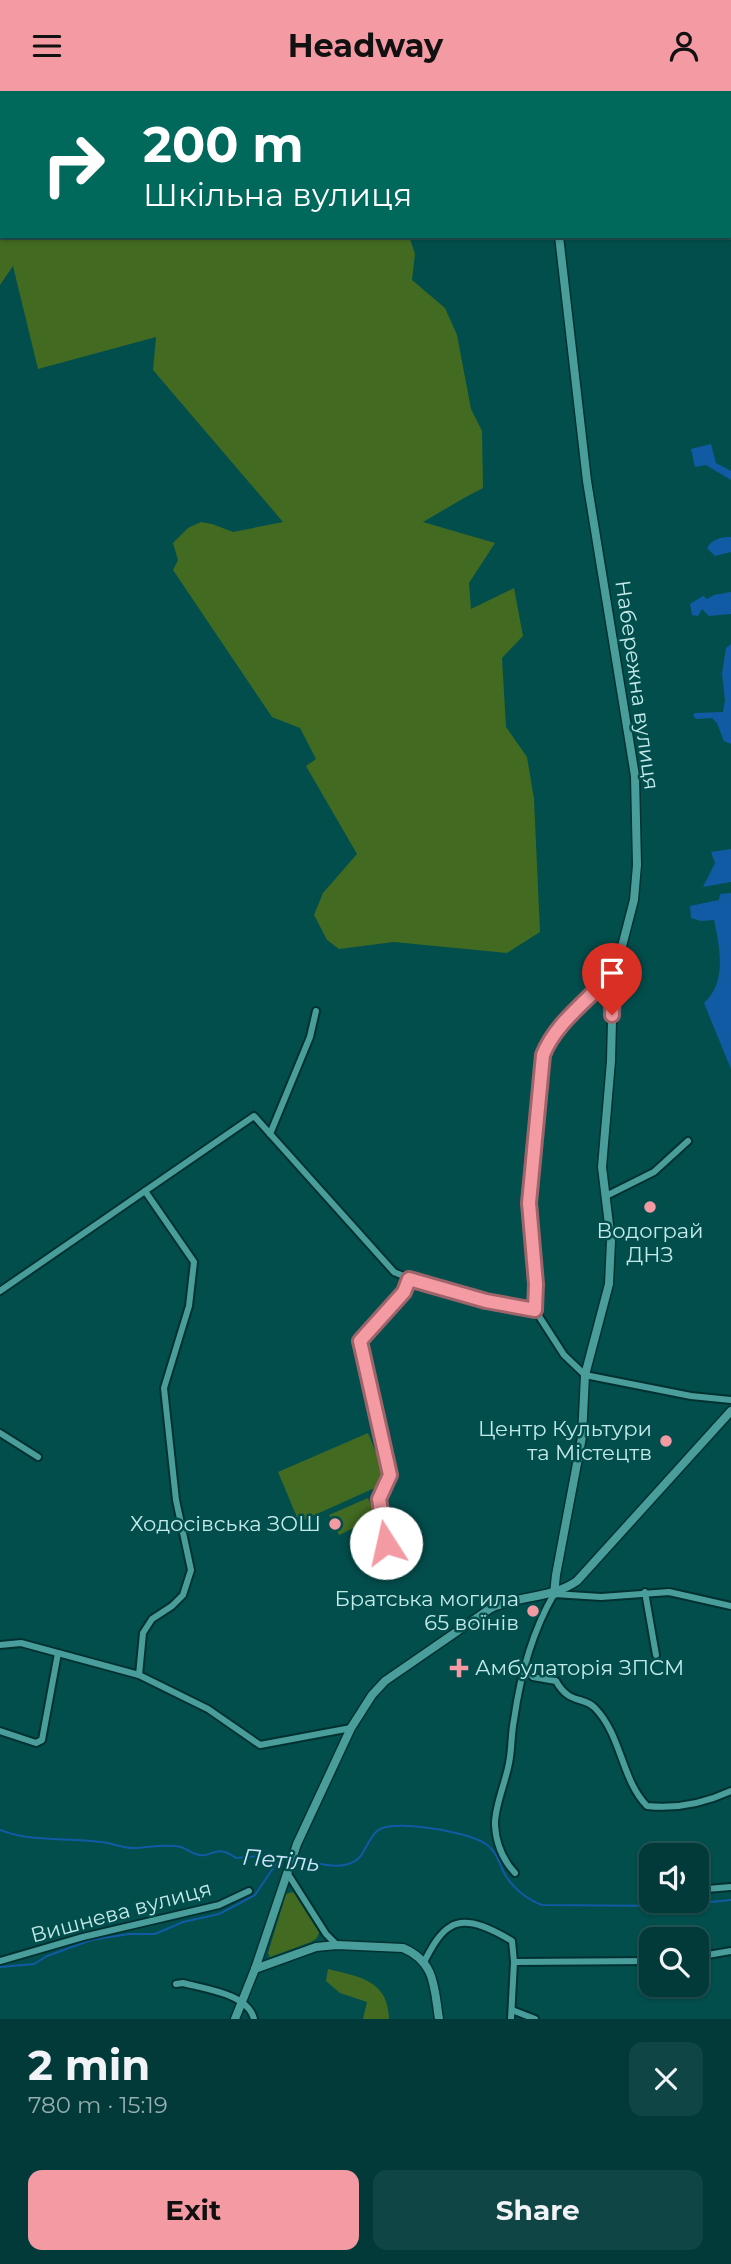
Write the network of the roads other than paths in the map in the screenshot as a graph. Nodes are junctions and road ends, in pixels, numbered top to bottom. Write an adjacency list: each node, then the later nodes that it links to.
1 (559, 238): 2 (street, Набережна вулиця)
2 (613, 981): 7 (street, Набережна вулиця); 10 (street)
3 (316, 1011): 4 (street)
4 (270, 1133): 6 (street); 8 (street)
5 (688, 1141): 7 (street)
6 (145, 1191): 9 (street); 24 (street)
7 (606, 1196): 11 (street, Набережна вулиця)
8 (409, 1279): 10 (street); 16 (street)
9 (0, 1291)
10 (535, 1310): 11 (street)
11 (585, 1375): 12 (street); 18 (street, Набережна вулиця)
12 (731, 1401)
13 (731, 1411): 18 (street)
14 (0, 1433): 15 (street)
15 (38, 1457)
16 (386, 1543)
17 (645, 1592): 18 (street); 19 (street); 22 (street)
18 (554, 1594): 23 (street); 25 (street)
19 (731, 1606)
20 (0, 1645): 21 (street)
21 (58, 1653): 24 (street); 26 (street)
22 (656, 1655)
23 (526, 1669): 27 (street); 29 (street)
24 (139, 1675): 25 (street)
25 (351, 1728): 28 (street)
26 (0, 1731)
27 (731, 1791)
28 (288, 1872): 33 (street); 40 (street)
29 (515, 1873)
30 (731, 1887): 31 (street)
31 (709, 1889)
32 (249, 1891): 36 (street, Вишнева вулиця)
33 (337, 1945): 38 (street); 40 (street)
34 (731, 1951): 35 (street)
35 (709, 1955)
36 (0, 1961)
37 (639, 1961): 39 (street)
38 (424, 1962): 39 (street); 46 (street)
39 (514, 1962): 43 (street)
40 (255, 1969): 42 (street)
41 (176, 1984): 42 (street)
42 (242, 2002): 44 (street); 45 (street)
43 (512, 2010): 47 (street); 48 (street)
44 (235, 2019)
45 (254, 2019)
46 (439, 2019)
47 (512, 2019)
48 (535, 2019)

